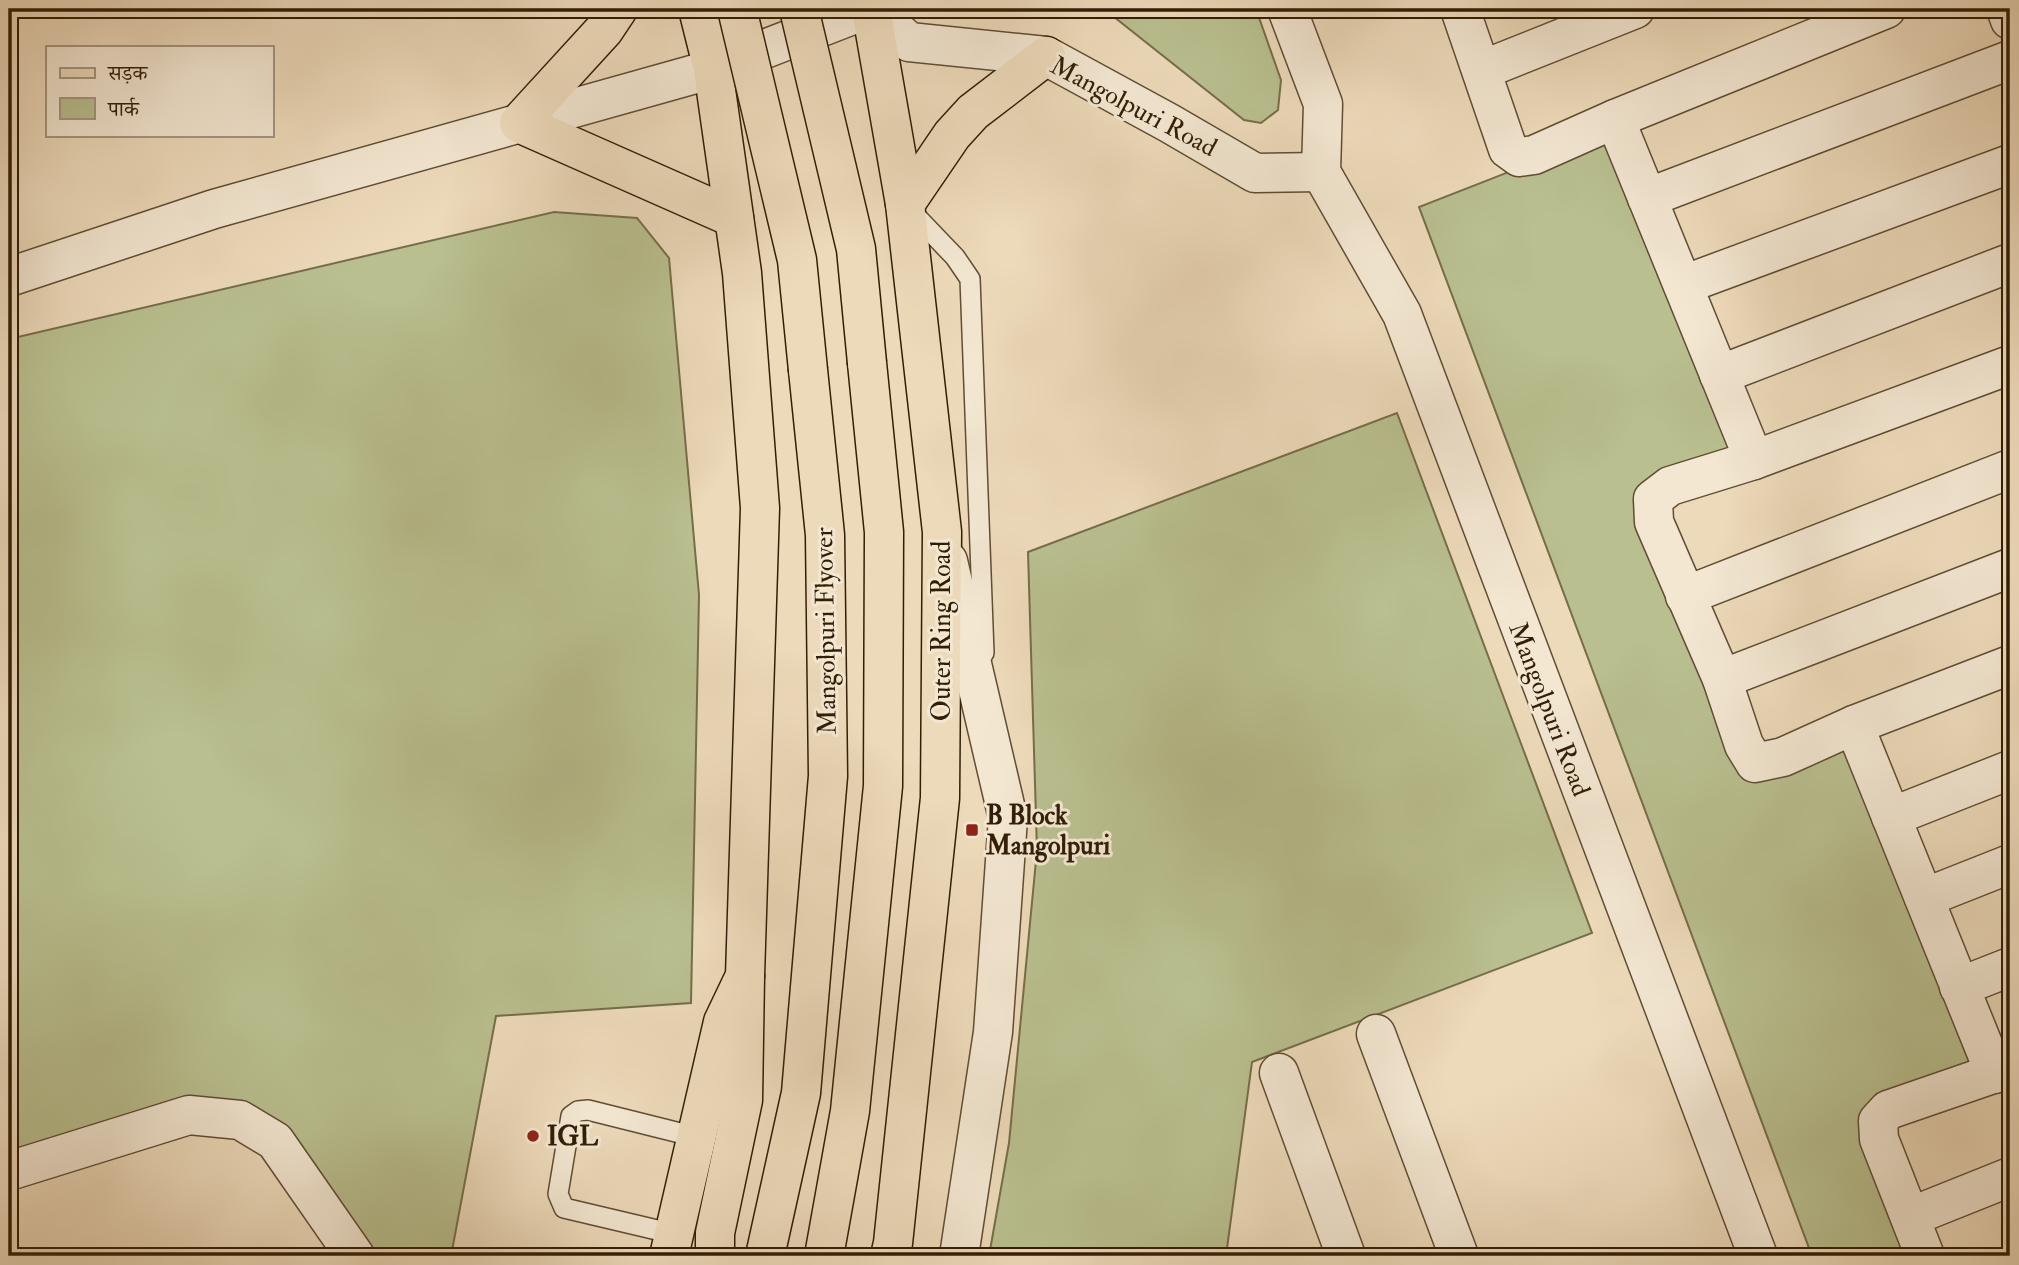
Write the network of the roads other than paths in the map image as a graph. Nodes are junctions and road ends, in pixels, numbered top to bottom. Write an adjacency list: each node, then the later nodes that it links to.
1 (618, 9): 17 (main road)
2 (698, 9): 14 (main road)
3 (737, 9): 54 (main road, Mangolpuri Flyover, bridge)
4 (799, 9): 55 (main road, bridge)
5 (870, 9): 12 (street, Mangolpuri Road); 14 (street); 21 (main road, Outer Ring Road)
6 (1287, 9): 19 (street)
7 (1460, 9): 15 (street)
8 (1634, 9): 15 (street)
9 (1886, 9): 16 (street)
10 (2006, 9): 11 (street)
11 (2010, 20)
12 (1046, 56): 19 (street, Mangolpuri Road); 21 (main road)
13 (2010, 60): 20 (street)
14 (713, 68): 17 (street); 22 (main road)
15 (1482, 70): 16 (street)
16 (1615, 119): 20 (street)
17 (519, 123): 22 (main road); 24 (street)
18 (2010, 164): 25 (street)
19 (1321, 172): 60 (street, Mangolpuri Road)
20 (1647, 198): 25 (street)
21 (905, 204): 30 (main road, Outer Ring Road); 36 (lane)
22 (734, 218): 42 (main road)
23 (2010, 263): 27 (street)
24 (9, 276)
25 (1683, 285): 27 (street)
26 (2010, 365): 28 (street)
27 (1719, 375): 28 (street)
28 (1754, 460): 32 (street)
29 (2010, 469): 32 (street)
30 (942, 532): 36 (street); 56 (main road, Outer Ring Road)
31 (2010, 568): 34 (street)
32 (1685, 596): 34 (street)
33 (2010, 665): 35 (street)
34 (1722, 679): 35 (street)
35 (1854, 725): 38 (street)
36 (987, 727): 57 (street)
37 (2010, 770): 38 (street)
38 (1891, 817): 40 (street)
39 (2010, 864): 40 (street)
40 (1924, 898): 43 (street)
41 (2010, 967): 43 (street)
42 (746, 976): 47 (main road); 53 (main road)
43 (1959, 987): 45 (street)
44 (1376, 1034): 59 (street)
45 (2002, 1071): 50 (street)
46 (1279, 1073): 58 (street)
47 (696, 1137): 51 (main road); 51 (lane)
48 (9, 1171): 52 (street)
49 (2010, 1177): 50 (street)
50 (1910, 1217): 61 (street)
51 (671, 1245)
52 (355, 1256)
53 (715, 1256)
54 (765, 1256)
55 (824, 1256)
56 (890, 1256)
57 (959, 1256)
58 (1346, 1256)
59 (1458, 1256)
60 (1758, 1256)
61 (1925, 1256)

